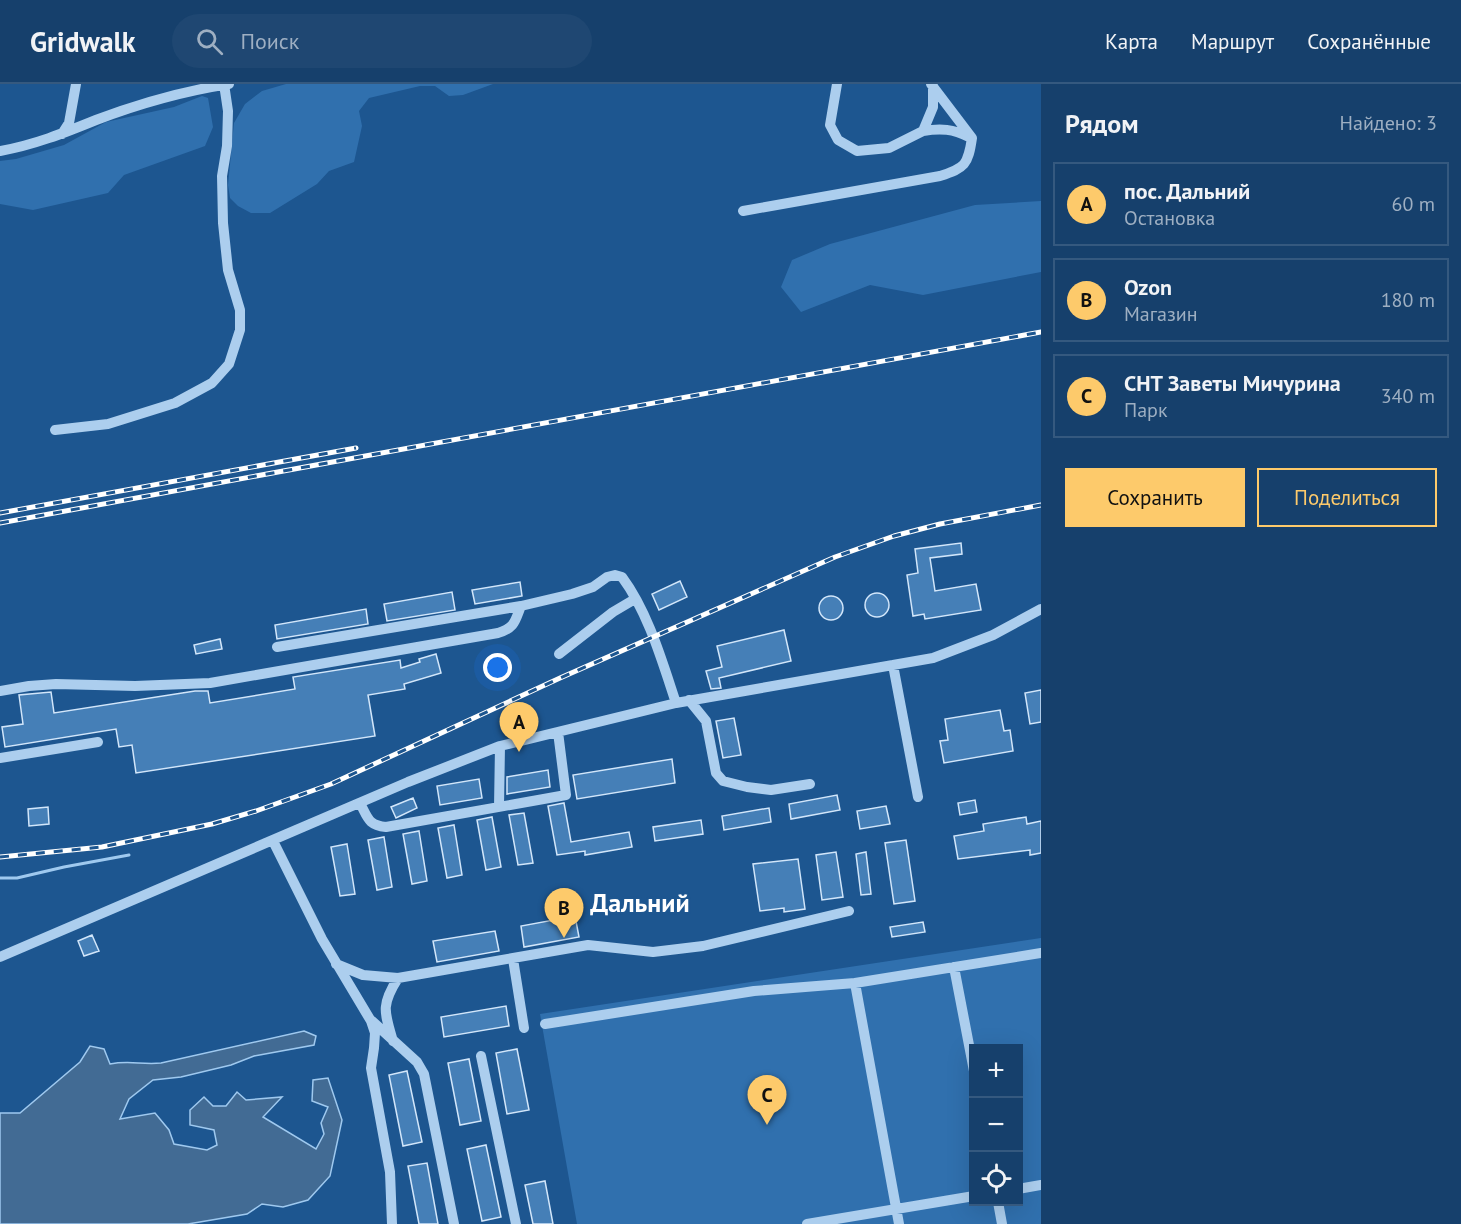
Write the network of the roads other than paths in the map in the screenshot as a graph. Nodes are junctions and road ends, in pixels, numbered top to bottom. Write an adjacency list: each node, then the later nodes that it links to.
1 (76, 84): 7 (street)
2 (224, 84): 3 (street); 7 (street); 11 (street)
3 (229, 84)
4 (837, 84): 6 (street)
5 (932, 85): 6 (street); 8 (street)
6 (923, 130): 8 (street)
7 (62, 135): 9 (street)
8 (972, 138): 10 (street)
9 (0, 151)
10 (743, 211)
11 (55, 429)
12 (635, 599): 13 (street); 16 (street); 20 (street)
13 (521, 606): 15 (street); 18 (street)
14 (1041, 609): 17 (street)
15 (277, 648)
16 (559, 654)
17 (893, 665): 19 (street); 26 (street)
18 (0, 691)
19 (689, 700): 20 (street); 25 (street)
20 (676, 703): 21 (street)
21 (558, 732): 23 (street); 28 (street)
22 (98, 742): 24 (street)
23 (500, 746): 27 (street); 28 (street)
24 (0, 758)
25 (810, 784)
26 (918, 796)
27 (360, 803): 28 (street); 29 (street)
28 (499, 807)
29 (273, 841): 32 (street); 34 (street)
30 (849, 910): 33 (street)
31 (1041, 953): 35 (street)
32 (0, 957)
33 (513, 959): 36 (street); 40 (street)
34 (336, 964): 36 (street); 38 (street)
35 (954, 967): 37 (street); 42 (street)
36 (398, 978): 41 (street)
37 (855, 984): 39 (street); 48 (street)
38 (371, 1021): 41 (street); 49 (street)
39 (545, 1024)
40 (524, 1028)
41 (393, 1042): 50 (street)
42 (969, 1045)
43 (482, 1056): 51 (street)
44 (1041, 1185): 45 (street)
45 (1023, 1188)
46 (969, 1198): 48 (street)
47 (999, 1206): 54 (street)
48 (896, 1209): 52 (street); 53 (street)
49 (392, 1224)
50 (454, 1224)
51 (516, 1224)
52 (807, 1224)
53 (899, 1224)
54 (1002, 1224)

